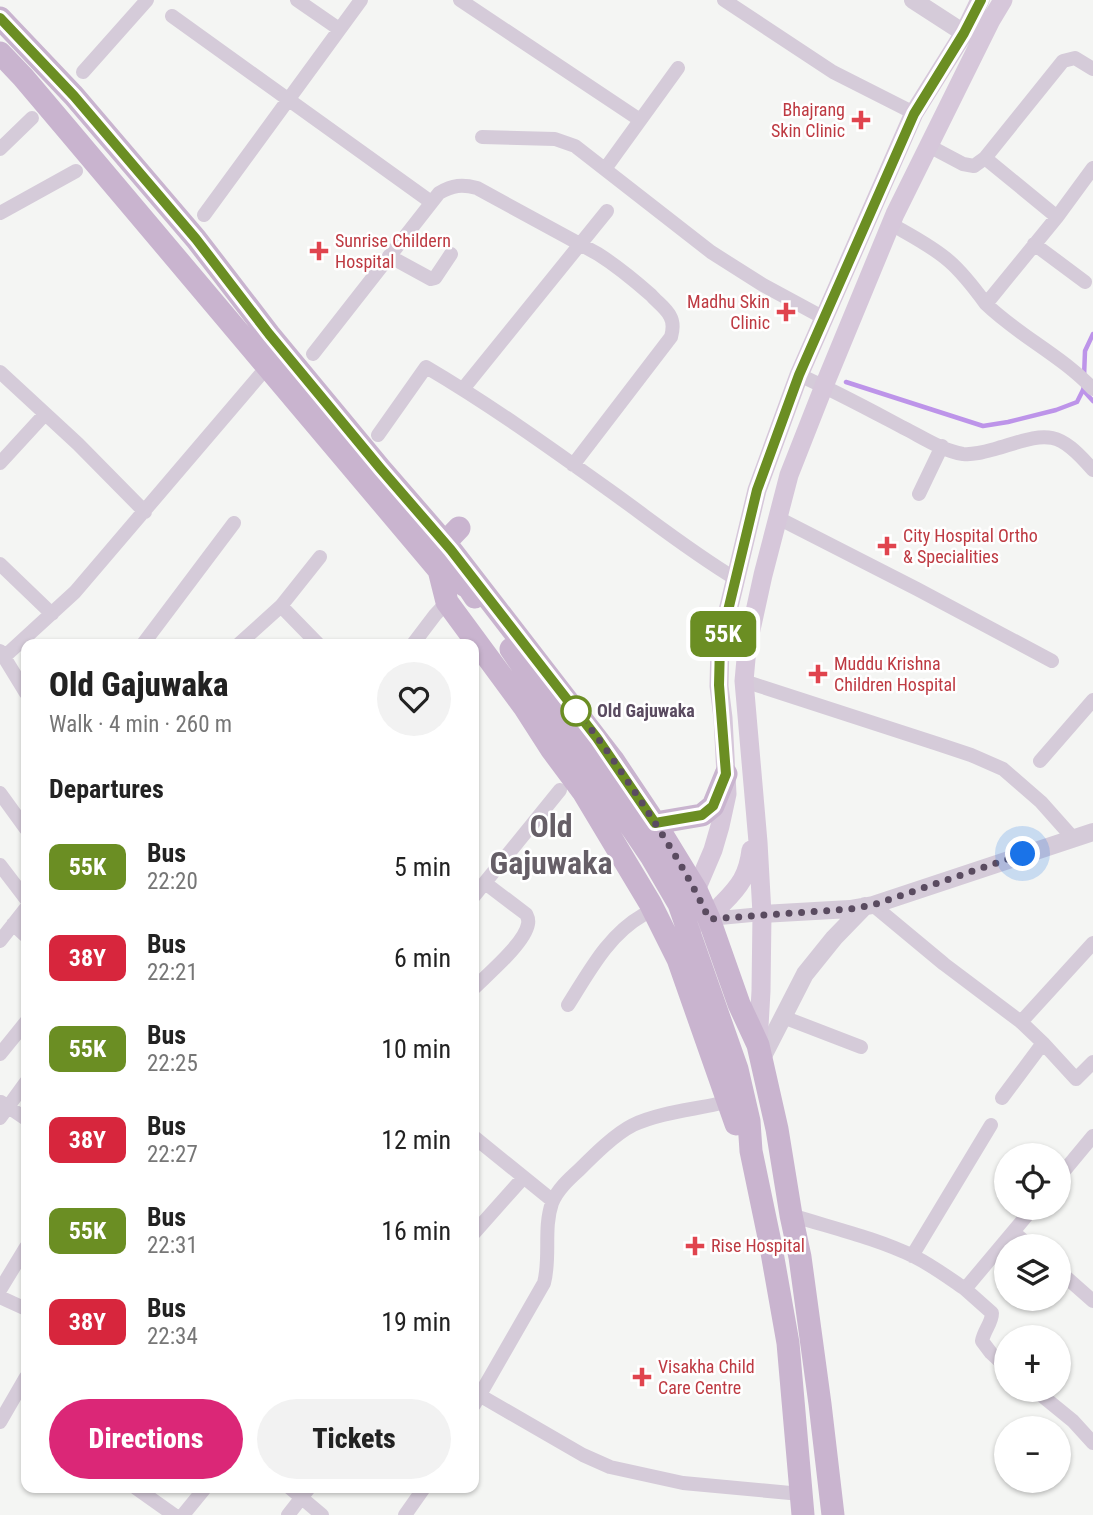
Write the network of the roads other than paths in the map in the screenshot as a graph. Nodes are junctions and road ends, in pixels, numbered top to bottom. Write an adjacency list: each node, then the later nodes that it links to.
1 (147, 0): 16 (street)
2 (297, 0): 11 (street)
3 (361, 0): 11 (street)
4 (460, 0): 20 (street)
5 (724, 0): 18 (street)
6 (913, 0): 12 (street)
7 (981, 0): 12 (main road)
8 (1003, 0): 22 (main road)
9 (172, 16): 17 (street)
10 (0, 18): 58 (main road)
11 (339, 29): 17 (street)
12 (964, 33): 18 (main road)
13 (0, 53): 42 (main road)
14 (678, 68): 20 (street)
15 (1093, 69): 24 (street)
16 (83, 72)
17 (287, 100): 28 (street); 31 (street)
18 (914, 114): 40 (main road)
19 (32, 118): 23 (street)
20 (640, 120): 26 (street)
21 (482, 137): 26 (street)
22 (929, 146): 24 (street); 33 (main road)
23 (0, 149)
24 (985, 158): 32 (street)
25 (1093, 168): 32 (street)
26 (605, 169): 40 (street)
27 (76, 171): 30 (street)
28 (431, 202): 34 (street); 37 (street)
29 (607, 211): 34 (street)
30 (0, 213)
31 (204, 215)
32 (1057, 217): 35 (street)
33 (891, 224): 39 (street); 45 (main road)
34 (580, 244): 47 (street); 52 (street)
35 (1034, 244): 38 (street); 39 (street)
36 (451, 254): 37 (street)
37 (389, 256): 41 (street)
38 (1085, 282)
39 (986, 304): 46 (street)
40 (824, 318): 44 (main road)
41 (313, 354)
42 (267, 367): 55 (street); 58 (main road)
43 (0, 372): 48 (street)
44 (799, 375): 45 (street); 61 (main road)
45 (824, 386): 50 (street); 56 (main road)
46 (1091, 387)
47 (464, 389): 49 (street); 52 (street)
48 (45, 414): 51 (street); 55 (street)
49 (378, 435)
50 (942, 446): 53 (street); 54 (street)
51 (0, 463)
52 (573, 465): 61 (street)
53 (1093, 470)
54 (919, 494)
55 (145, 512): 64 (street)
56 (778, 518): 72 (street); 73 (main road)
57 (234, 523): 65 (street)
58 (443, 550): 62 (main road); 82 (main road); 89 (main road)
59 (320, 557): 63 (street)
60 (0, 564): 64 (street)
61 (736, 579): 77 (main road)
62 (447, 602): 68 (street); 69 (main road)
63 (281, 606): 66 (street); 67 (street)
64 (52, 614): 71 (street)
65 (147, 639)
66 (245, 639)
67 (313, 639)
68 (417, 639)
69 (474, 639)
70 (479, 645): 120 (main road)
71 (2, 654): 74 (street)
72 (1052, 661)
73 (744, 681): 80 (main road); 84 (street)
74 (21, 685)
75 (1093, 700): 76 (street)
76 (1040, 761)
77 (726, 774): 82 (main road); 89 (main road)
78 (560, 790): 86 (street)
79 (0, 793): 81 (street)
80 (755, 818): 92 (main road); 94 (main road)
81 (21, 822)
82 (655, 823): 89 (main road)
83 (1093, 832): 84 (street)
84 (1073, 838): 90 (street)
85 (0, 865): 88 (street)
86 (485, 883): 87 (street); 100 (street)
87 (479, 890)
88 (21, 892)
89 (687, 897): 94 (main road); 96 (main road)
90 (869, 905): 92 (street); 104 (street); 105 (street)
91 (21, 914): 95 (street)
92 (762, 914): 94 (street); 110 (main road)
93 (643, 915): 101 (street)
94 (709, 919): 96 (main road); 102 (main road)
95 (13, 924): 97 (street); 98 (street)
96 (687, 926): 103 (main road)
97 (21, 931)
98 (0, 941)
99 (1093, 943): 105 (street)
100 (479, 983)
101 (568, 1005)
102 (741, 1008): 103 (main road); 110 (main road)
103 (718, 1014): 120 (main road)
104 (783, 1017): 108 (street); 110 (street)
105 (1021, 1022): 107 (street)
106 (21, 1027): 109 (street)
107 (1043, 1043): 111 (street); 113 (street)
108 (861, 1047)
109 (1, 1049)
110 (760, 1053): 124 (main road)
111 (1093, 1062)
112 (21, 1088): 115 (street)
113 (1002, 1098)
114 (717, 1104): 123 (street)
115 (3, 1109): 116 (street)
116 (21, 1117)
117 (991, 1125): 130 (street)
118 (1093, 1136): 121 (street)
119 (479, 1142): 122 (street)
120 (751, 1152): 149 (main road)
121 (1071, 1163)
122 (523, 1178): 123 (street); 126 (street)
123 (553, 1201): 138 (street)
124 (791, 1215): 130 (street); 155 (main road)
125 (1023, 1220): 127 (street)
126 (479, 1227)
127 (1013, 1232): 128 (street); 132 (street)
128 (1015, 1234)
129 (21, 1255): 133 (street)
130 (912, 1256): 132 (street)
131 (1071, 1282): 135 (street)
132 (965, 1289): 137 (street)
133 (0, 1290)
134 (0, 1297): 136 (street)
135 (1093, 1301)
136 (21, 1307)
137 (994, 1356)
138 (479, 1392)
139 (479, 1399): 149 (street)
140 (1050, 1402): 143 (street)
141 (20, 1403): 142 (street)
142 (0, 1422)
143 (1093, 1443)
144 (143, 1493): 150 (street)
145 (201, 1493): 151 (street)
146 (304, 1493): 152 (street)
147 (306, 1493): 153 (street)
148 (420, 1493): 154 (street)
149 (802, 1505)
150 (174, 1515)
151 (183, 1515)
152 (288, 1515)
153 (322, 1515)
154 (405, 1515)
155 (832, 1515)

